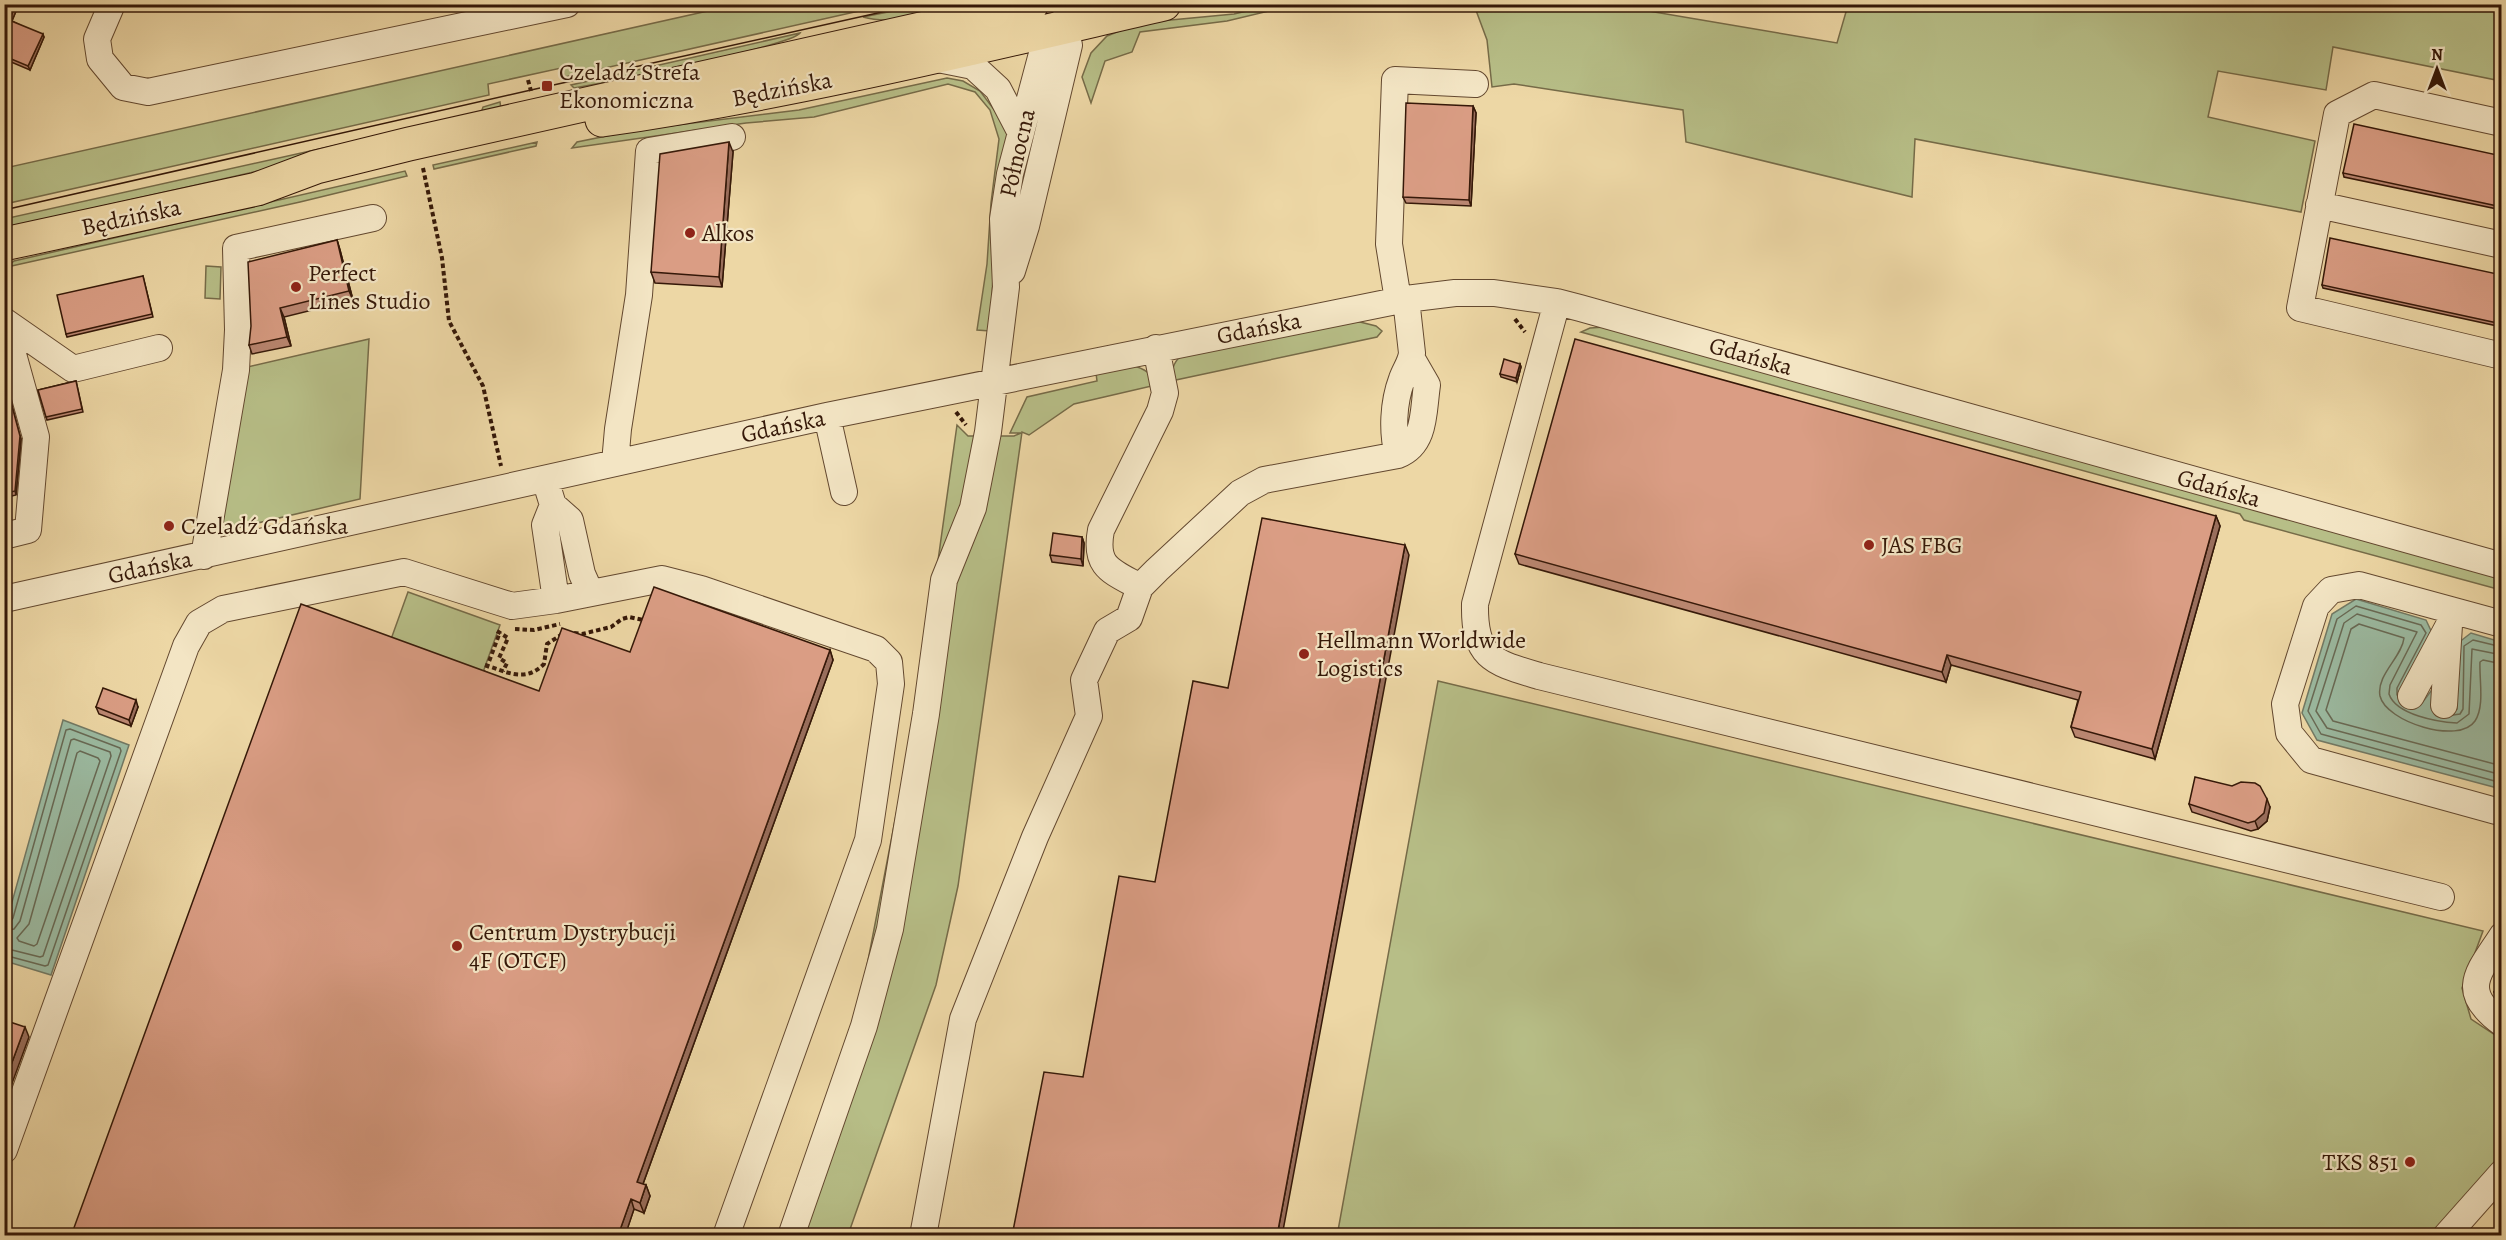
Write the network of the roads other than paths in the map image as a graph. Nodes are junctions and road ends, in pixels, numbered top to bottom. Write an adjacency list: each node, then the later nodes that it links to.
1 (112, 4): 2 (street)
2 (567, 4)
3 (1032, 4): 11 (main road, Będzińska)
4 (1164, 4): 5 (main road, Będzińska)
5 (1066, 16): 6 (main road, Będzińska); 9 (street, Północna); 16 (street, Północna)
6 (928, 57): 9 (street); 11 (main road, Będzińska)
7 (1475, 84): 17 (street)
8 (2502, 123): 12 (street)
9 (1021, 133): 16 (street, Północna)
10 (732, 137): 25 (street)
11 (257, 189): 14 (main road, Będzińska)
12 (2319, 205): 15 (street); 22 (street)
13 (373, 218): 30 (street)
14 (4, 244)
15 (2502, 245)
16 (1006, 287): 23 (street, Północna)
17 (1402, 299): 18 (street, Gdańska); 21 (street, Gdańska); 32 (street)
18 (1557, 302): 31 (street, Gdańska); 41 (street)
19 (4, 322): 20 (street); 29 (street)
20 (159, 348)
21 (1156, 348): 23 (street, Gdańska); 32 (street)
22 (2502, 356)
23 (994, 381): 24 (street, Gdańska); 47 (street, Północna)
24 (827, 416): 25 (street, Gdańska); 27 (street)
25 (615, 463): 26 (street, Gdańska)
26 (545, 479): 28 (street); 30 (street, Gdańska)
27 (844, 492)
28 (553, 505): 33 (street); 35 (street)
29 (4, 536)
30 (204, 556): 34 (street, Gdańska)
31 (2502, 566)
32 (1140, 587): 48 (street)
33 (590, 592): 35 (street); 46 (street)
34 (4, 598)
35 (559, 612): 44 (street)
36 (2451, 619): 37 (street); 38 (street); 39 (street); 40 (street)
37 (2502, 624)
38 (2411, 696)
39 (2444, 705)
40 (2502, 810)
41 (2441, 897)
42 (2502, 936): 43 (street)
43 (2502, 1023)
44 (4, 1150)
45 (2502, 1173): 49 (street)
46 (726, 1236)
47 (791, 1236)
48 (923, 1236)
49 (2446, 1236)

